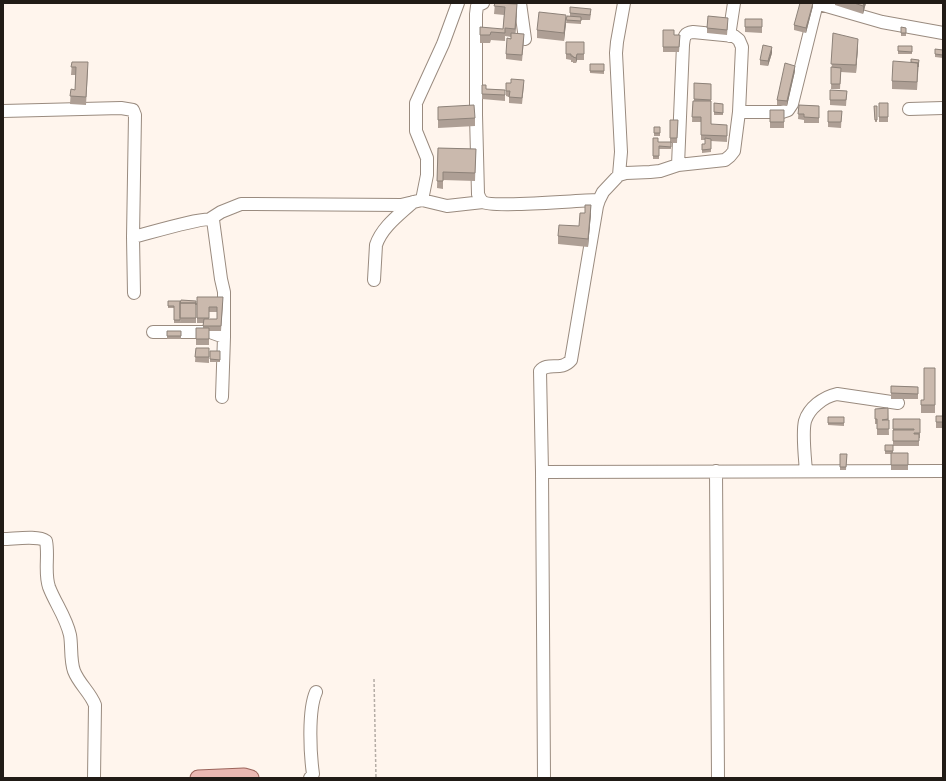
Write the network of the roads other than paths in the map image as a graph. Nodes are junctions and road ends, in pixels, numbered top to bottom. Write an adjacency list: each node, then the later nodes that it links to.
1 (458, 3): 20 (street)
2 (483, 3): 21 (street)
3 (487, 3): 4 (street)
4 (493, 3)
5 (624, 3): 18 (street)
6 (734, 3): 11 (street)
7 (817, 3): 10 (street); 16 (street)
8 (507, 4): 9 (street)
9 (520, 4): 12 (street)
10 (943, 33)
11 (728, 36): 16 (street); 17 (street)
12 (525, 40)
13 (943, 108): 14 (street)
14 (909, 109)
15 (3, 111): 23 (street)
16 (739, 112): 17 (street)
17 (678, 165): 18 (street)
18 (618, 175): 19 (street)
19 (599, 200): 21 (street); 33 (street)
20 (418, 201): 21 (street); 22 (street); 24 (street)
21 (483, 202)
22 (210, 219): 23 (street); 27 (street)
23 (133, 237): 25 (street)
24 (374, 280)
25 (134, 294)
26 (153, 332): 27 (street)
27 (224, 337): 28 (street)
28 (222, 397)
29 (898, 403): 31 (street)
30 (716, 471): 31 (street); 33 (street); 41 (street)
31 (806, 471): 32 (street)
32 (943, 471)
33 (542, 472): 40 (street)
34 (3, 539): 36 (street)
35 (316, 692): 39 (street)
36 (94, 778)
37 (198, 778): 38 (main road)
38 (251, 778)
39 (310, 778)
40 (544, 778)
41 (718, 778)

